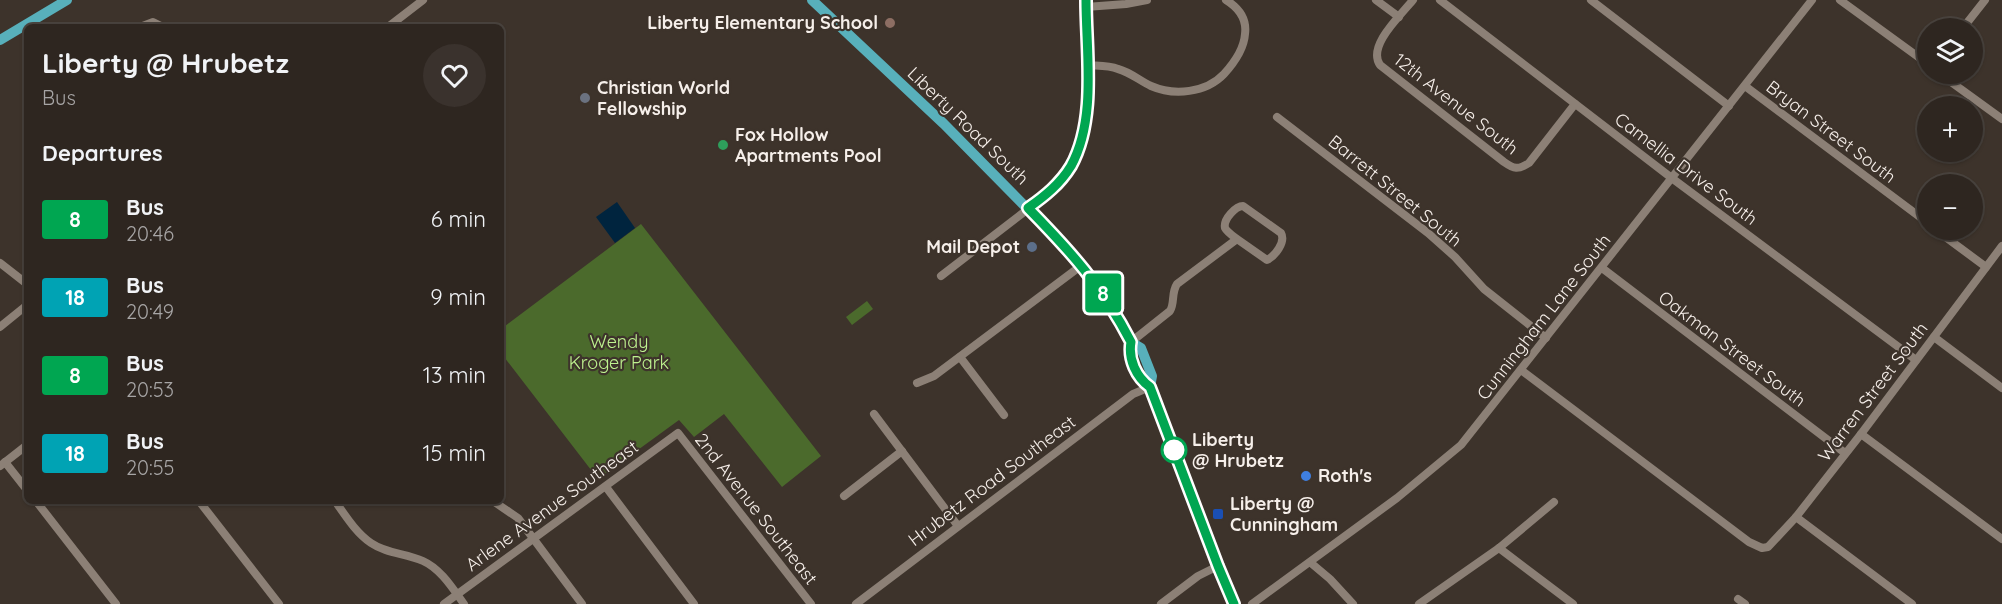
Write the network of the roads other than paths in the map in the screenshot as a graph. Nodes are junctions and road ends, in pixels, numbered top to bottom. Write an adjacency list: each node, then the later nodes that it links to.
1 (67, 0): 16 (main road)
2 (423, 0): 17 (street)
3 (812, 0): 29 (main road, Liberty Road South)
4 (1147, 0): 13 (street)
5 (1226, 0): 21 (street)
6 (1376, 0): 14 (street)
7 (1413, 0): 14 (street)
8 (1440, 0): 24 (street, Camellia Drive South)
9 (1591, 0): 25 (street)
10 (1812, 0): 23 (street, Cunningham Lane South)
11 (1840, 0): 20 (street)
12 (1985, 0): 15 (street)
13 (1086, 3): 21 (main road)
14 (1399, 17): 24 (street, 12th Avenue South)
15 (1971, 18)
16 (27, 24)
17 (392, 24)
18 (24, 26): 19 (main road)
19 (0, 40)
20 (1917, 56)
21 (1086, 65): 29 (main road)
22 (1955, 84): 26 (street)
23 (1745, 86): 25 (street, Cunningham Lane South); 30 (street, Bryan Street South)
24 (1575, 104): 28 (street, Camellia Drive South)
25 (1730, 106): 28 (street, Cunningham Lane South)
26 (2001, 115)
27 (1277, 117): 43 (street, Barrett Street South)
28 (1672, 179): 37 (street, Cunningham Lane South); 46 (street, Camellia Drive South)
29 (1028, 208): 35 (main road, Liberty Road South); 38 (street)
30 (1917, 215)
31 (1237, 239): 31 (street); 44 (street)
32 (1950, 240): 36 (street)
33 (2002, 246): 36 (street, Warren Street South)
34 (0, 263): 39 (street)
35 (1082, 265): 44 (main road, Liberty Road South); 45 (street)
36 (1986, 267): 42 (street, Warren Street South)
37 (1602, 268): 43 (street, Cunningham Lane South); 57 (street, Oakman Street South)
38 (941, 276)
39 (24, 282)
40 (24, 308): 41 (street)
41 (0, 327)
42 (1934, 337): 46 (street, Warren Street South); 50 (street)
43 (1546, 338): 47 (street, Cunningham Lane South)
44 (1131, 342): 49 (main road, Liberty Road South)
45 (960, 357): 48 (street); 52 (street)
46 (1916, 360): 54 (street, Warren Street South)
47 (1521, 370): 67 (street, Warren Street South); 72 (street, Cunningham Lane South)
48 (917, 383)
49 (1150, 387): 68 (street, Hrubetz Road Southeast); 73 (main road, Liberty Road South)
50 (2002, 388)
51 (874, 414): 56 (street)
52 (1004, 415)
53 (678, 433): 60 (street, Arlene Avenue Southeast); 81 (street, 2nd Avenue Southeast)
54 (1861, 434): 57 (street, Warren Street South); 70 (street)
55 (24, 447): 58 (street)
56 (902, 451): 61 (street); 68 (street)
57 (1845, 453): 67 (street, Warren Street South)
58 (3, 464): 59 (street)
59 (24, 487)
60 (606, 487): 69 (street, Arlene Avenue Southeast); 80 (street)
61 (844, 496)
62 (1554, 502): 71 (street)
63 (38, 504): 75 (street)
64 (201, 504): 76 (street)
65 (337, 504): 74 (street)
66 (498, 504): 69 (street)
67 (1796, 516): 89 (street)
68 (958, 526): 82 (street, Hrubetz Road Southeast)
69 (533, 539): 74 (street, Arlene Avenue Southeast); 79 (street)
70 (2002, 539)
71 (1499, 548): 87 (street); 88 (street)
72 (1311, 563): 85 (street, Cunningham Lane South); 86 (street)
73 (1218, 566): 83 (street); 84 (main road, Liberty Road South)
74 (457, 595): 77 (street, Arlene Avenue Southeast); 78 (street)
75 (116, 604)
76 (279, 604)
77 (444, 604)
78 (464, 604)
79 (582, 604)
80 (694, 604)
81 (811, 604)
82 (856, 604)
83 (1161, 604)
84 (1234, 604)
85 (1252, 604)
86 (1353, 604)
87 (1419, 604)
88 (1573, 604)
89 (1912, 604)

